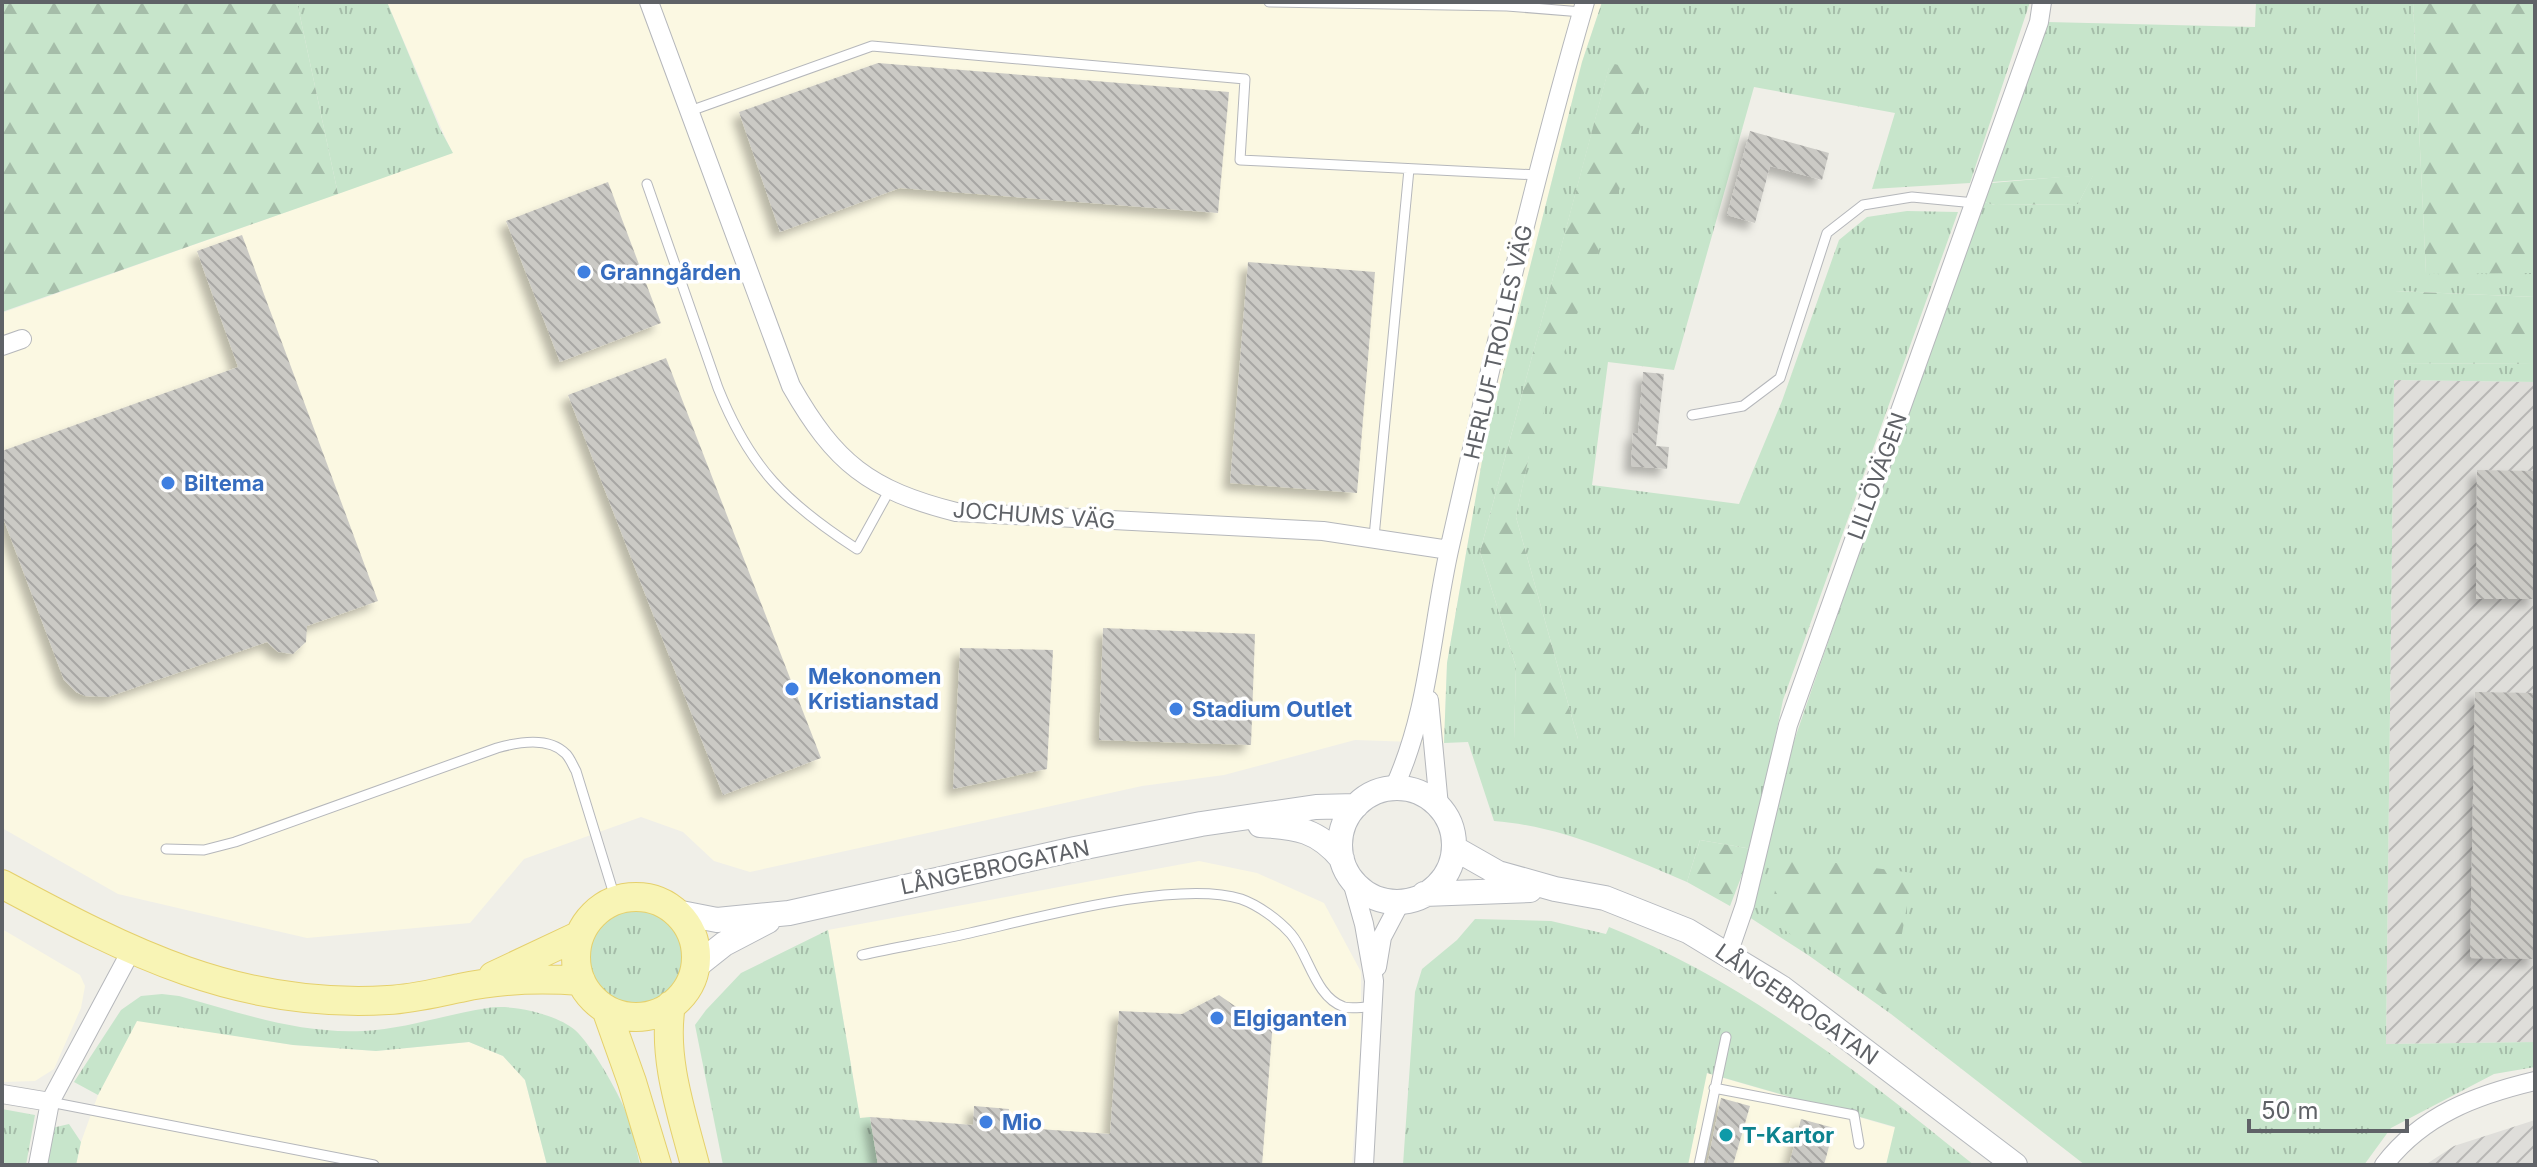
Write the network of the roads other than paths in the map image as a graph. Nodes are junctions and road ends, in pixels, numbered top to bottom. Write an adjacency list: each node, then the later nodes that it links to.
1 (649, 2): 5 (street, JOCHUMS VÄG)
2 (1269, 2): 4 (lane)
3 (2042, 2): 9 (street, LILLÖVÄGEN)
4 (1583, 7): 7 (street, HERLUF TROLLES VÄG)
5 (690, 111): 6 (lane); 13 (street, JOCHUMS VÄG)
6 (1409, 169): 7 (lane); 14 (lane)
7 (1538, 175): 15 (street, HERLUF TROLLES VÄG)
8 (647, 184): 13 (lane)
9 (1975, 203): 12 (lane); 32 (street, LILLÖVÄGEN)
10 (22, 339): 11 (street)
11 (2, 346)
12 (1692, 415)
13 (889, 491): 14 (street, JOCHUMS VÄG)
14 (1374, 537): 15 (street, JOCHUMS VÄG)
15 (1449, 550): 16 (street, HERLUF TROLLES VÄG)
16 (1427, 685): 17 (street, HERLUF TROLLES VÄG); 19 (street, HERLUF TROLLES VÄG)
17 (1394, 788): 18 (main road); 19 (main road)
18 (1356, 806): 20 (main road, LÅNGEBROGATAN); 23 (main road)
19 (1439, 806): 21 (main road)
20 (1201, 824): 23 (main road, LÅNGEBROGATAN); 29 (main road, LÅNGEBROGATAN)
21 (1454, 848): 25 (main road, LÅNGEBROGATAN); 26 (main road)
22 (166, 849): 27 (lane)
23 (1346, 868): 26 (main road); 36 (street)
24 (2, 884): 31 (main road)
25 (1555, 889): 26 (main road, LÅNGEBROGATAN); 32 (main road, LÅNGEBROGATAN)
26 (1412, 898): 36 (street)
27 (616, 901): 28 (main road); 30 (main road)
28 (676, 912): 29 (main road, LÅNGEBROGATAN); 34 (main road)
29 (789, 913): 34 (main road, LÅNGEBROGATAN)
30 (580, 935): 35 (main road); 37 (main road)
31 (131, 951): 37 (main road); 45 (street)
32 (1728, 954): 53 (main road, LÅNGEBROGATAN)
33 (862, 955): 39 (lane)
34 (695, 967): 38 (main road)
35 (581, 981): 37 (main road); 40 (main road)
36 (1374, 981): 39 (street)
37 (462, 987)
38 (671, 1005): 40 (main road); 50 (main road)
39 (1375, 1006): 51 (street)
40 (606, 1009): 49 (main road)
41 (1726, 1037): 43 (lane)
42 (2535, 1081): 54 (street)
43 (1714, 1088): 46 (lane); 52 (lane)
44 (2, 1094): 45 (street)
45 (50, 1102): 47 (street); 48 (lane)
46 (1859, 1144)
47 (38, 1165)
48 (374, 1165)
49 (657, 1165)
50 (695, 1165)
51 (1364, 1165)
52 (1699, 1165)
53 (2015, 1165)
54 (2384, 1165)

